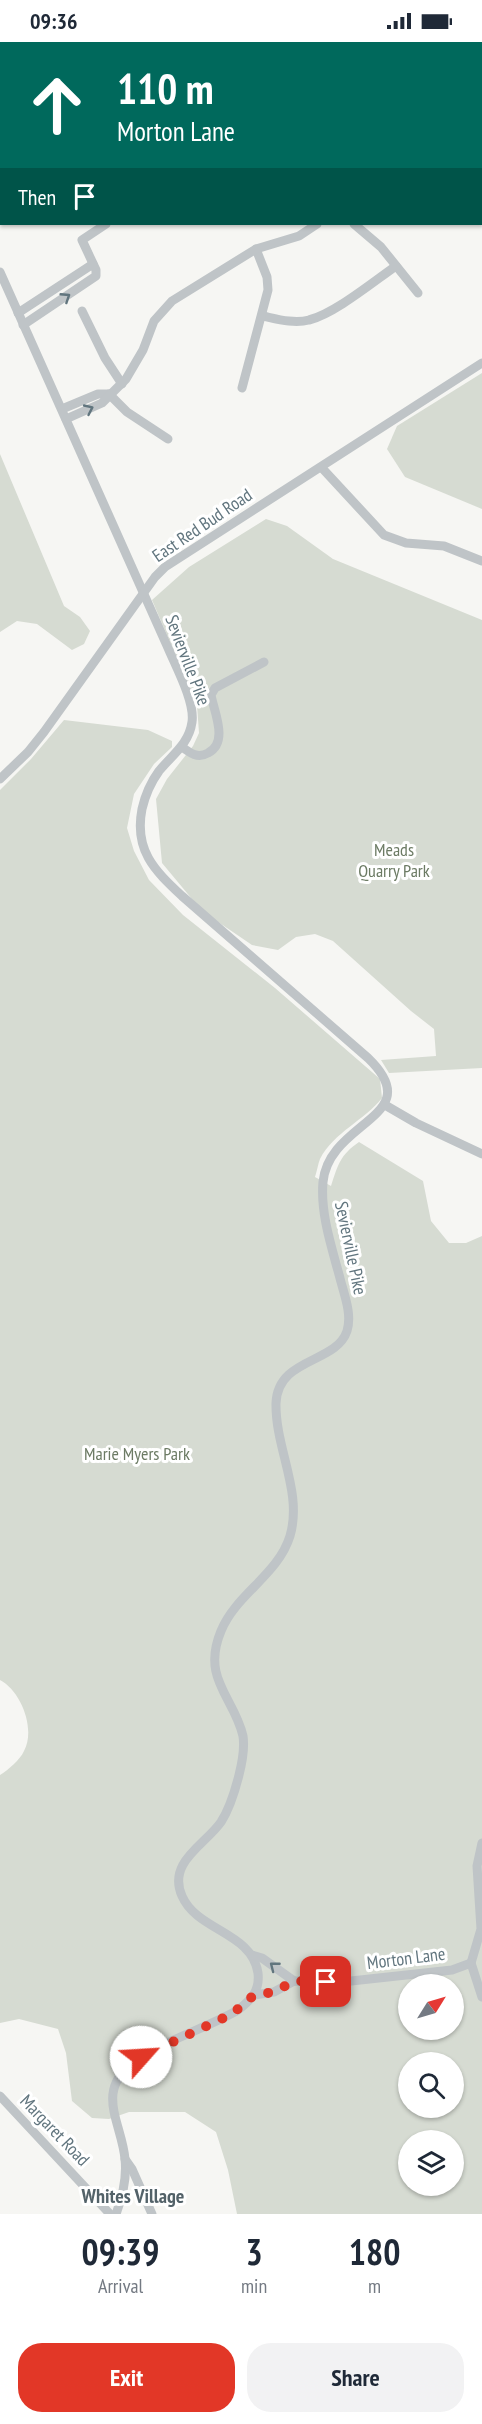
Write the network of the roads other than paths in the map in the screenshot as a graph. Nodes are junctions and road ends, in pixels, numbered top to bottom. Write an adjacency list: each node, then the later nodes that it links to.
1 (104, 225): 5 (street)
2 (316, 225): 4 (street)
3 (356, 225): 6 (street)
4 (256, 249): 11 (street); 14 (street)
5 (93, 264): 10 (street); 12 (street, one-way to 5)
6 (396, 267): 8 (street); 11 (street)
7 (0, 272): 10 (street, Sevierville Pike)
8 (418, 293)
9 (82, 311): 14 (street)
10 (18, 313): 12 (street, Sevierville Pike)
11 (263, 316): 15 (street)
12 (23, 324): 17 (street, Sevierville Pike)
13 (482, 363): 20 (street, East Red Bud Road)
14 (122, 384): 16 (street)
15 (242, 387)
16 (109, 394): 17 (street); 18 (street, one-way to 16); 19 (street)
17 (62, 409): 18 (street, Sevierville Pike)
18 (66, 419): 22 (street, Sevierville Pike)
19 (168, 439)
20 (322, 468): 21 (street); 22 (street, East Red Bud Road)
21 (482, 561)
22 (143, 594): 24 (street, Sevierville Pike); 25 (street, East Red Bud Road)
23 (264, 662): 24 (street)
24 (182, 747): 26 (street, Sevierville Pike)
25 (0, 779)
26 (385, 1105): 27 (street); 29 (street, Sevierville Pike)
27 (482, 1154)
28 (482, 1843): 30 (street, Morton Lane)
29 (252, 1955): 31 (street, one-way to 29); 32 (street)
30 (471, 1963): 31 (street, Morton Lane); 33 (street)
31 (294, 1981): 32 (street, Morton Lane)
32 (254, 1995): 35 (street)
33 (482, 1997)
34 (0, 2096): 38 (street, Margaret Road)
35 (125, 2159): 36 (street); 37 (street)
36 (137, 2181): 37 (street); 40 (street)
37 (124, 2182): 39 (street)
38 (110, 2214)
39 (116, 2214)
40 (152, 2214)

